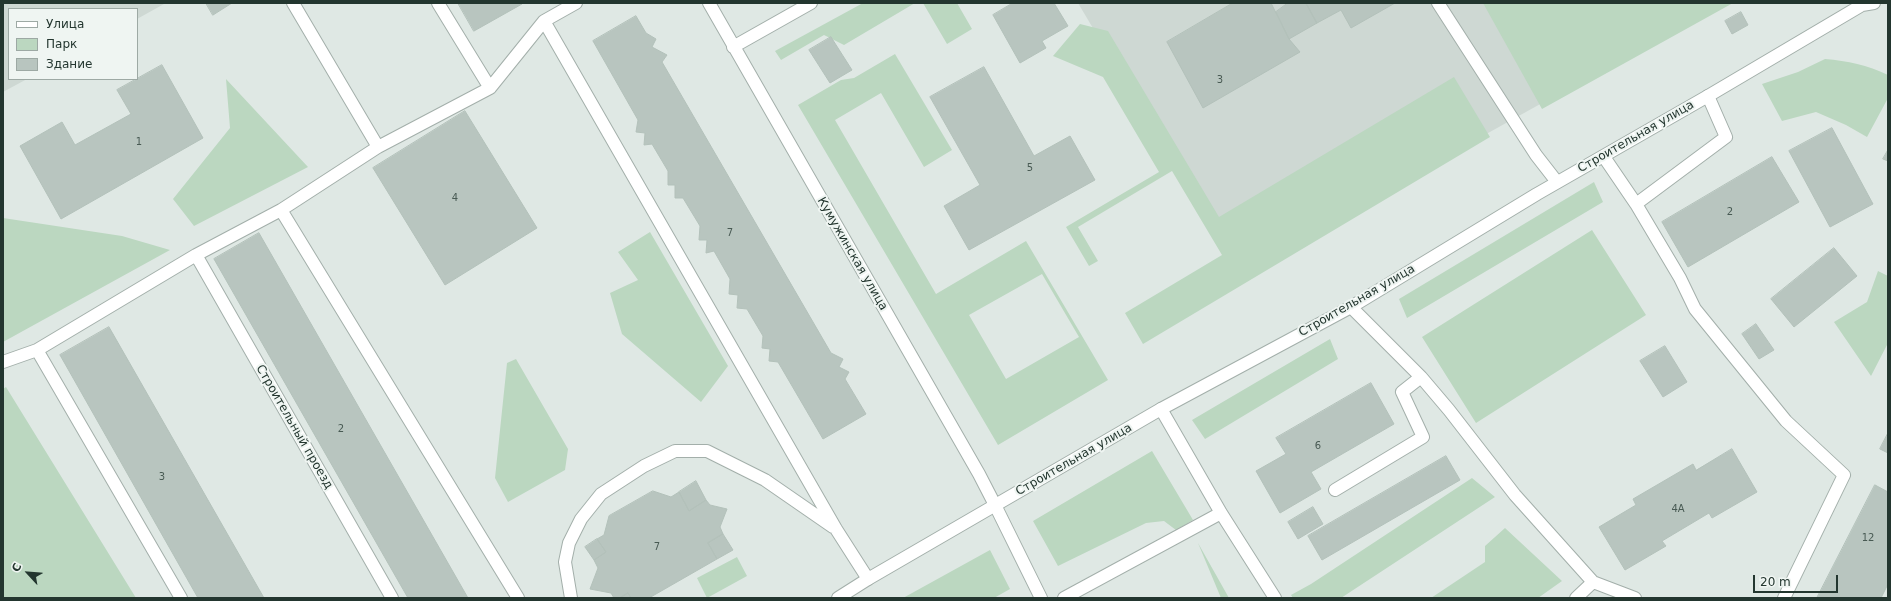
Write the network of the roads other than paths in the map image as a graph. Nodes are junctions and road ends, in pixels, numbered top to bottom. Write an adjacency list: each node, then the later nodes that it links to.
1 (293, 3): 13 (street)
2 (438, 3): 11 (street)
3 (576, 3): 9 (street)
4 (708, 3): 10 (street, Кумужинская улица)
5 (811, 3): 10 (street)
6 (1438, 3): 15 (street)
7 (1874, 3): 8 (street, Строительная улица)
8 (1863, 4): 12 (street, Строительная улица)
9 (544, 21): 11 (street); 27 (street)
10 (733, 48): 25 (street, Кумужинская улица)
11 (490, 88): 13 (street)
12 (1708, 96): 14 (street, Строительная улица); 16 (street)
13 (378, 147): 17 (street)
14 (1604, 157): 15 (street, Строительная улица); 16 (street)
15 (1557, 182): 19 (street, Строительная улица)
16 (1636, 204): 40 (street)
17 (281, 210): 18 (street); 32 (street)
18 (196, 255): 20 (street); 31 (street, Строительный проезд)
19 (1351, 307): 22 (street); 23 (street, Строительная улица)
20 (37, 350): 21 (street); 30 (street)
21 (3, 362)
22 (1420, 377): 24 (street); 29 (street)
23 (1161, 409): 25 (street, Строительная улица); 26 (street)
24 (1335, 490)
25 (995, 506): 28 (street, Строительная улица); 35 (street, Кумужинская улица)
26 (1221, 513): 36 (street); 37 (street)
27 (836, 529): 28 (street); 33 (street)
28 (868, 579): 34 (street, Строительная улица)
29 (1593, 582): 38 (street); 39 (street)
30 (180, 598)
31 (392, 598)
32 (518, 598)
33 (571, 598)
34 (838, 598)
35 (1041, 598)
36 (1064, 598)
37 (1275, 598)
38 (1576, 598)
39 (1635, 598)
40 (1784, 598)

